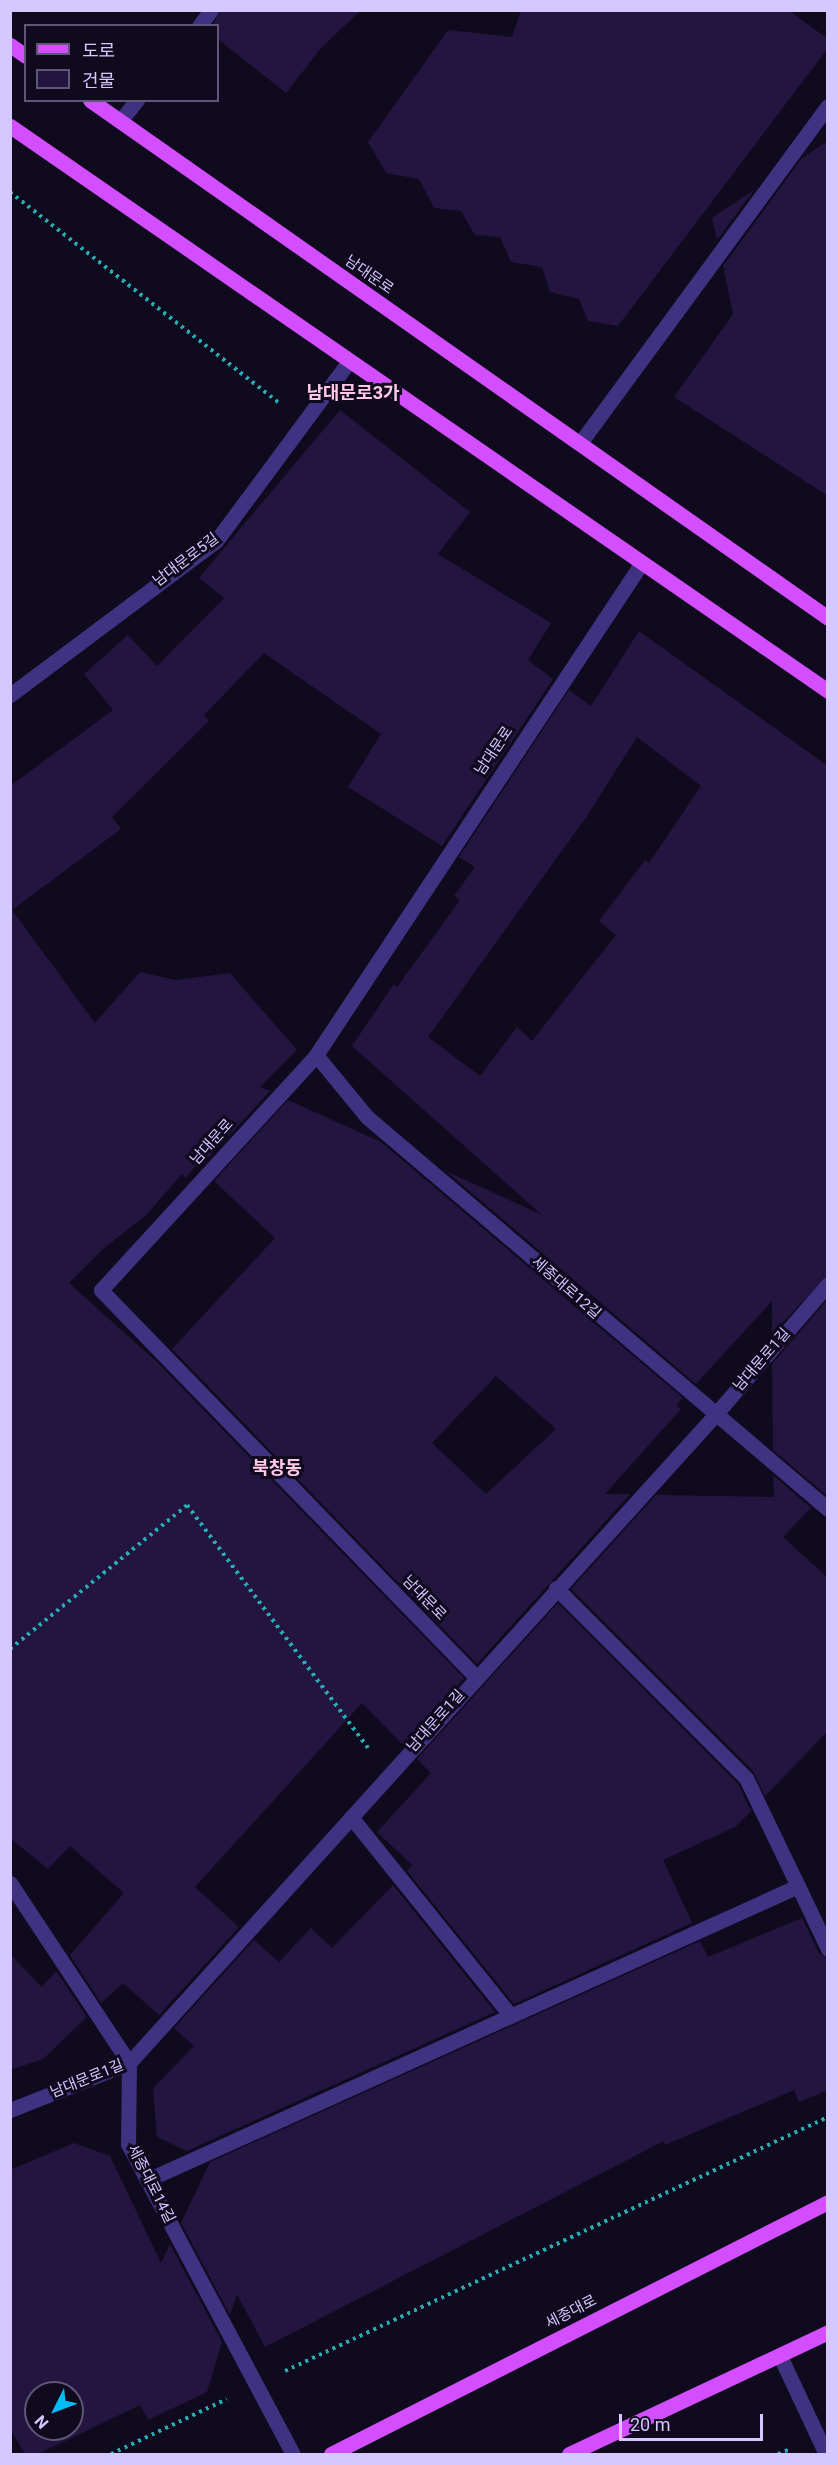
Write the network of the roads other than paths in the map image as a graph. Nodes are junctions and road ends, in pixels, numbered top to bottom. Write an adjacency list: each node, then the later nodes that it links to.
1 (211, 10): 2 (street)
2 (200, 24)
3 (10, 45): 4 (main road)
4 (24, 55)
5 (93, 102): 8 (main road)
6 (134, 102): 8 (street)
7 (828, 106): 11 (street)
8 (120, 121): 11 (main road, 남대문로)
9 (10, 126): 10 (main road)
10 (349, 362): 12 (main road); 15 (street, 남대문로5길)
11 (580, 443): 13 (main road, 남대문로)
12 (641, 564): 14 (main road); 16 (street, 남대문로)
13 (828, 618)
14 (828, 691)
15 (10, 695)
16 (315, 1055): 18 (street, 세종대로12길); 21 (street, 남대문로)
17 (828, 1284): 18 (street, 남대문로1길)
18 (714, 1416): 19 (street, 세종대로12길); 20 (street, 남대문로1길)
19 (828, 1509)
20 (556, 1588): 21 (street, 남대문로1길); 24 (street)
21 (476, 1677): 22 (street, 남대문로1길)
22 (351, 1817): 26 (street); 27 (street, 남대문로1길)
23 (10, 1883): 27 (street)
24 (798, 1886): 25 (street); 26 (street)
25 (828, 1949)
26 (511, 2016): 29 (street)
27 (129, 2063): 28 (street, 남대문로1길); 29 (street, 세종대로14길)
28 (10, 2110)
29 (147, 2180): 33 (street, 세종대로14길)
30 (828, 2202): 34 (main road, 세종대로)
31 (828, 2332): 32 (main road)
32 (780, 2356): 35 (main road); 36 (street)
33 (293, 2454)
34 (331, 2454)
35 (569, 2454)
36 (826, 2454)

